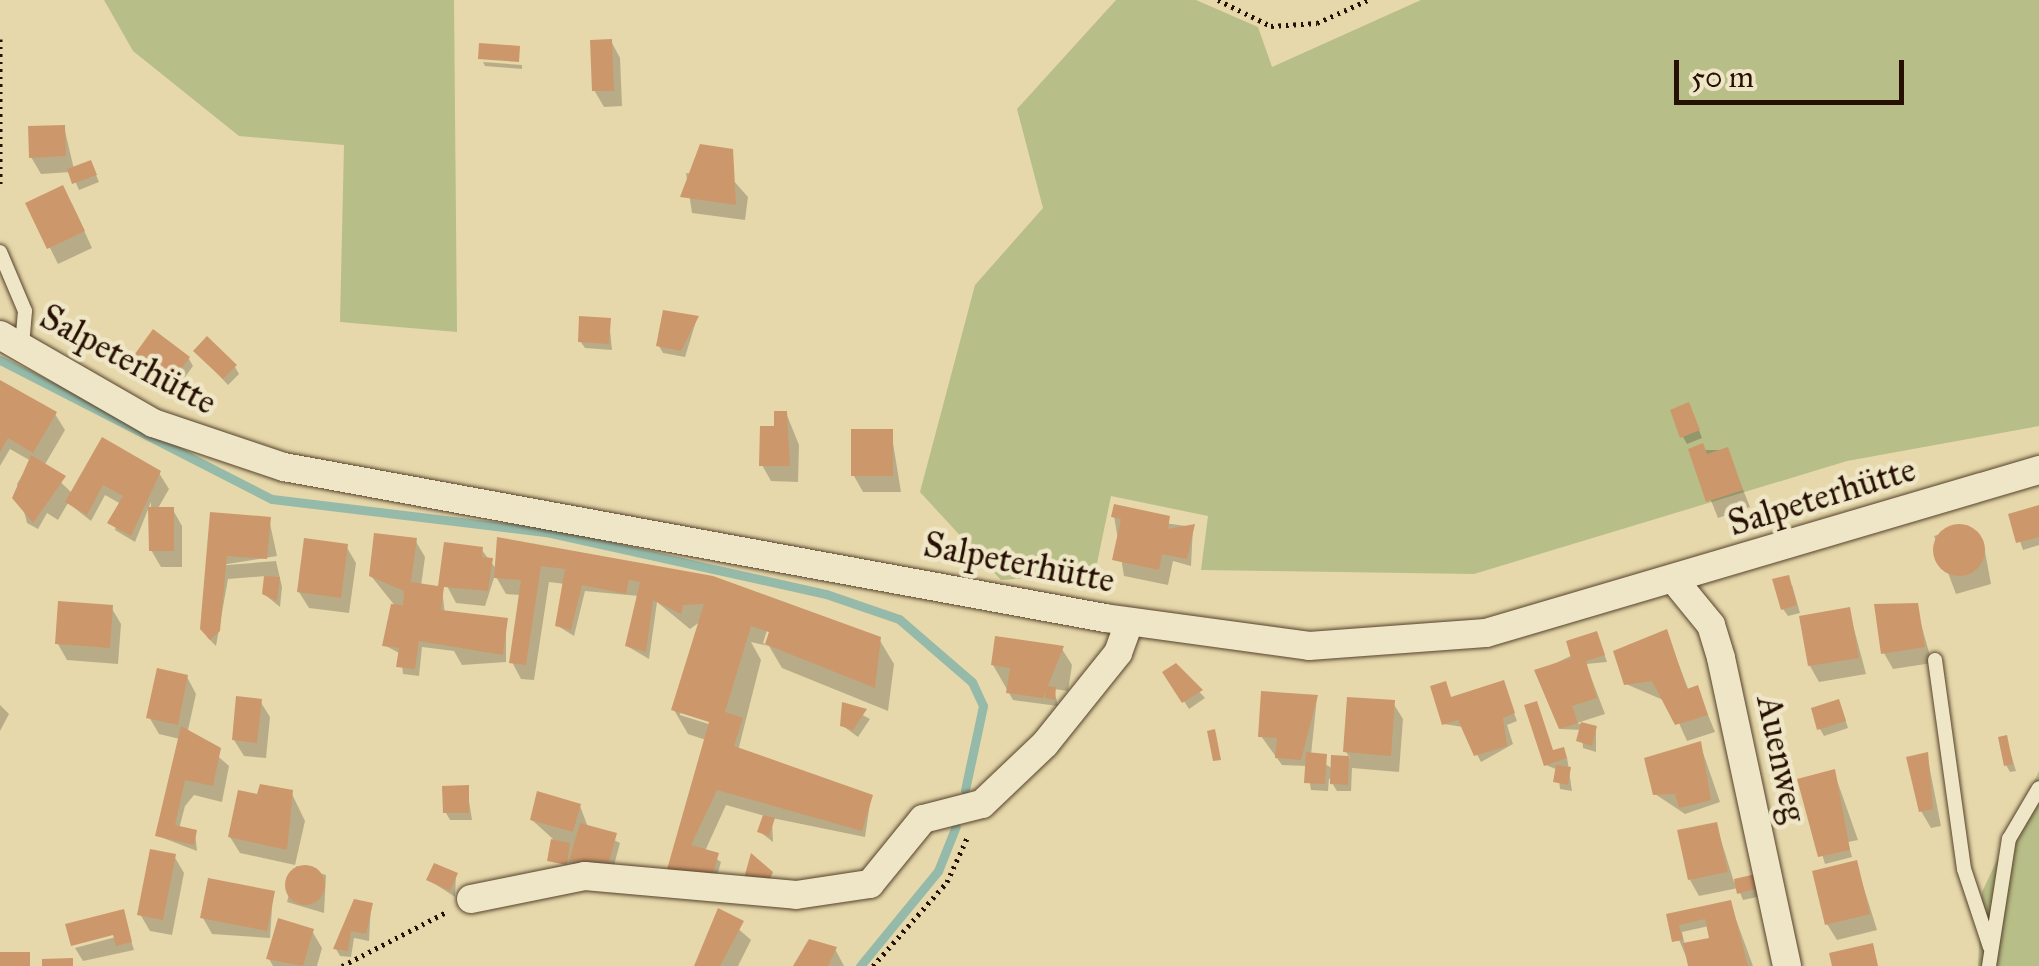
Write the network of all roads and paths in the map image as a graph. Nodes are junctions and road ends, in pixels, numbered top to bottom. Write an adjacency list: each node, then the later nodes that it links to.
1 (1218, 0): 2 (path)
2 (1368, 0)
3 (0, 39): 4 (path)
4 (0, 188)
5 (0, 252): 6 (lane)
6 (11, 342): 9 (street, Salpeterhütte)
7 (2039, 470): 8 (street, Salpeterhütte)
8 (1675, 581): 9 (street, Salpeterhütte); 17 (street, Auenweg)
9 (1129, 622): 12 (street)
10 (1935, 660): 14 (lane)
11 (2039, 788): 14 (lane)
12 (982, 804): 13 (street); 16 (path)
13 (471, 899): 15 (path)
14 (1990, 947): 18 (lane)
15 (342, 966)
16 (874, 966)
17 (1786, 966)
18 (1989, 966)

